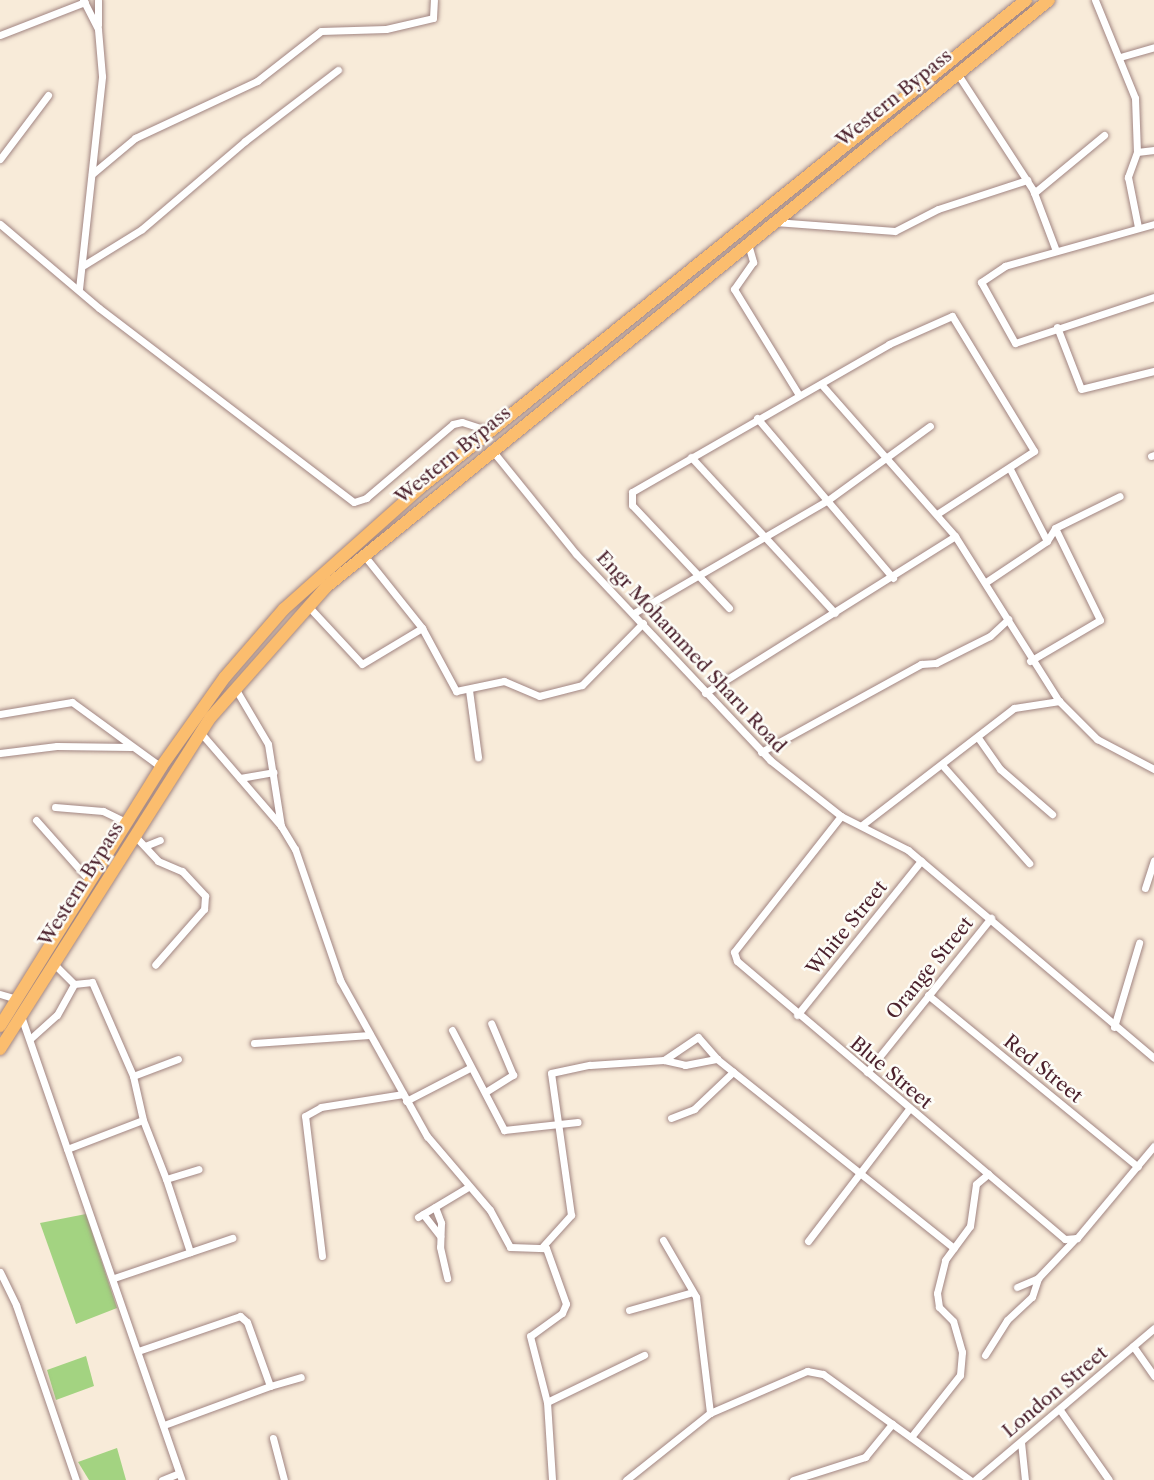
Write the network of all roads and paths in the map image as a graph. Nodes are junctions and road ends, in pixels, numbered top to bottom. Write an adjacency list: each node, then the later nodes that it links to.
1 (98, 0): 7 (street)
2 (434, 0): 18 (street)
3 (1027, 0): 36 (main road, Western Bypass)
4 (1049, 0): 12 (main road, Western Bypass)
5 (1095, 0): 10 (street)
6 (84, 1): 7 (street); 8 (street)
7 (98, 29): 18 (street)
8 (0, 35)
9 (1154, 47): 10 (street)
10 (1120, 57): 16 (street)
11 (338, 70): 27 (street)
12 (957, 73): 19 (street); 21 (main road, Western Bypass)
13 (48, 95): 17 (street)
14 (1104, 135): 20 (street)
15 (1154, 150): 16 (street)
16 (1137, 152): 24 (street)
17 (0, 159)
18 (92, 174): 27 (street)
19 (1027, 180): 20 (street); 21 (street)
20 (1034, 192): 26 (street)
21 (772, 222): 25 (main road, Western Bypass)
22 (0, 224): 28 (street)
23 (1154, 224): 24 (street)
24 (1138, 227): 26 (street)
25 (747, 242): 33 (street); 37 (main road, Western Bypass)
26 (1056, 251): 30 (street)
27 (84, 265): 28 (street)
28 (79, 289): 36 (street)
29 (1154, 297): 30 (street)
30 (1057, 327): 31 (street)
31 (1154, 371)
32 (821, 384): 33 (street); 39 (street); 40 (street)
33 (799, 395): 34 (street)
34 (757, 418): 38 (street); 42 (street)
35 (930, 426): 39 (street)
36 (491, 431): 72 (main road, Western Bypass)
37 (491, 449): 48 (main road, Western Bypass); 55 (street, Engr Mohammed Sharu Road)
38 (691, 457): 45 (street); 49 (street)
39 (888, 457): 42 (street); 43 (street)
40 (1010, 469): 43 (street); 47 (street)
41 (1120, 496): 44 (street)
42 (828, 500): 45 (street); 50 (street)
43 (937, 514): 46 (street)
44 (1055, 528): 47 (street); 59 (street)
45 (766, 536): 49 (street); 54 (street)
46 (955, 536): 50 (street); 51 (street)
47 (1047, 541): 51 (street)
48 (363, 553): 52 (main road, Western Bypass); 58 (street)
49 (698, 573): 53 (street); 55 (street)
50 (893, 578): 54 (street)
51 (986, 582): 56 (street)
52 (307, 606): 58 (street); 60 (main road, Western Bypass)
53 (729, 608)
54 (835, 612): 62 (street)
55 (634, 613): 57 (street, Engr Mohammed Sharu Road)
56 (1008, 619): 59 (street); 68 (street)
57 (643, 623): 61 (street); 62 (street, Engr Mohammed Sharu Road)
58 (422, 628): 61 (street)
59 (1030, 661): 63 (street)
60 (234, 687): 65 (main road, Western Bypass); 74 (street)
61 (469, 690): 70 (street)
62 (705, 693): 68 (street, Engr Mohammed Sharu Road)
63 (1059, 701): 66 (street); 73 (street)
64 (0, 714): 67 (street)
65 (200, 732): 75 (street); 83 (main road, Western Bypass)
66 (979, 738): 71 (street); 77 (street)
67 (132, 747): 69 (street); 72 (street)
68 (761, 752): 78 (street, Engr Mohammed Sharu Road)
69 (0, 754)
70 (478, 757)
71 (943, 766): 81 (street); 88 (street)
72 (161, 767): 80 (main road, Western Bypass)
73 (1154, 769)
74 (273, 772): 75 (street); 82 (street)
75 (240, 778): 82 (street)
76 (55, 807): 80 (street)
77 (1052, 814)
78 (841, 816): 81 (street, Engr Mohammed Sharu Road); 100 (street, Blue Street)
79 (36, 820): 89 (street)
80 (126, 822): 89 (main road, Western Bypass)
81 (862, 825): 87 (street, Engr Mohammed Sharu Road)
82 (281, 826): 106 (street)
83 (133, 835): 85 (street); 91 (main road, Western Bypass)
84 (160, 840): 85 (street)
85 (145, 846): 95 (street)
86 (1154, 860): 90 (street)
87 (921, 861): 92 (street, Engr Mohammed Sharu Road); 100 (street, White Street)
88 (1029, 863)
89 (89, 880): 91 (main road, Western Bypass)
90 (1145, 888)
91 (85, 900): 94 (main road, Western Bypass); 99 (main road, Western Bypass)
92 (991, 918): 98 (street, Orange Street); 104 (street, Engr Mohammed Sharu Road)
93 (1139, 943): 104 (street)
94 (54, 964): 96 (street); 101 (main road, Western Bypass)
95 (155, 965)
96 (74, 984): 107 (street); 117 (street)
97 (0, 994): 99 (street)
98 (928, 995): 116 (street, Orange Street); 127 (street, Red Street)
99 (16, 999): 103 (main road, Western Bypass)
100 (797, 1015): 116 (street, Blue Street)
101 (21, 1016): 107 (street); 109 (main road, Western Bypass)
102 (491, 1023): 118 (street)
103 (0, 1026)
104 (1114, 1027): 110 (street, Engr Mohammed Sharu Road)
105 (452, 1030): 114 (street)
106 (370, 1035): 108 (street); 119 (street)
107 (30, 1039): 126 (street)
108 (254, 1043)
109 (0, 1049)
110 (1154, 1058)
111 (178, 1059): 117 (street)
112 (717, 1059): 113 (street); 113 (street); 115 (street)
113 (664, 1060): 124 (street)
114 (470, 1068): 118 (street); 119 (street)
115 (733, 1072): 121 (street); 129 (street)
116 (867, 1072): 120 (street, Blue Street)
117 (133, 1076): 122 (street)
118 (486, 1091): 124 (street)
119 (405, 1098): 132 (street); 142 (street)
120 (909, 1109): 129 (street); 130 (street, Blue Street)
121 (671, 1118)
122 (143, 1120): 126 (street); 131 (street)
123 (578, 1122): 124 (street)
124 (556, 1125): 139 (street)
125 (1154, 1146): 127 (street)
126 (67, 1149): 144 (street)
127 (1138, 1167): 136 (street)
128 (198, 1169): 131 (street)
129 (859, 1172): 138 (street); 140 (street)
130 (988, 1174): 136 (street, Blue Street); 140 (street)
131 (166, 1178): 141 (street)
132 (468, 1187): 133 (street); 139 (street)
133 (435, 1207): 134 (street); 134 (street)
134 (440, 1236): 145 (street)
135 (232, 1238): 141 (street)
136 (1077, 1238): 146 (street)
137 (663, 1240): 148 (street)
138 (808, 1241)
139 (543, 1246): 158 (street)
140 (954, 1248): 163 (street)
141 (190, 1252): 144 (street)
142 (322, 1256)
143 (0, 1272): 168 (street)
144 (114, 1278): 152 (street)
145 (447, 1278)
146 (1038, 1278): 147 (street); 154 (street)
147 (1017, 1287)
148 (693, 1292): 149 (street); 160 (street)
149 (629, 1310)
150 (1154, 1328): 151 (street, London Street)
151 (1133, 1346): 155 (street); 159 (street, London Street)
152 (138, 1352): 157 (street); 162 (street)
153 (645, 1355): 158 (street)
154 (985, 1355)
155 (1154, 1376)
156 (301, 1377): 157 (street)
157 (270, 1387): 162 (street)
158 (547, 1402): 171 (street)
159 (1060, 1410): 165 (street, London Street); 176 (street)
160 (710, 1413): 161 (street); 172 (street)
161 (892, 1424): 163 (street); 167 (street)
162 (164, 1425): 166 (street)
163 (911, 1437): 174 (street)
164 (273, 1438): 170 (street)
165 (1021, 1442): 174 (street, London Street); 175 (street)
166 (181, 1477): 169 (street)
167 (804, 1479): 173 (street)
168 (76, 1480)
169 (162, 1480)
170 (284, 1480)
171 (552, 1480)
172 (626, 1480)
173 (793, 1480)
174 (973, 1480)
175 (1025, 1480)
176 (1109, 1480)

